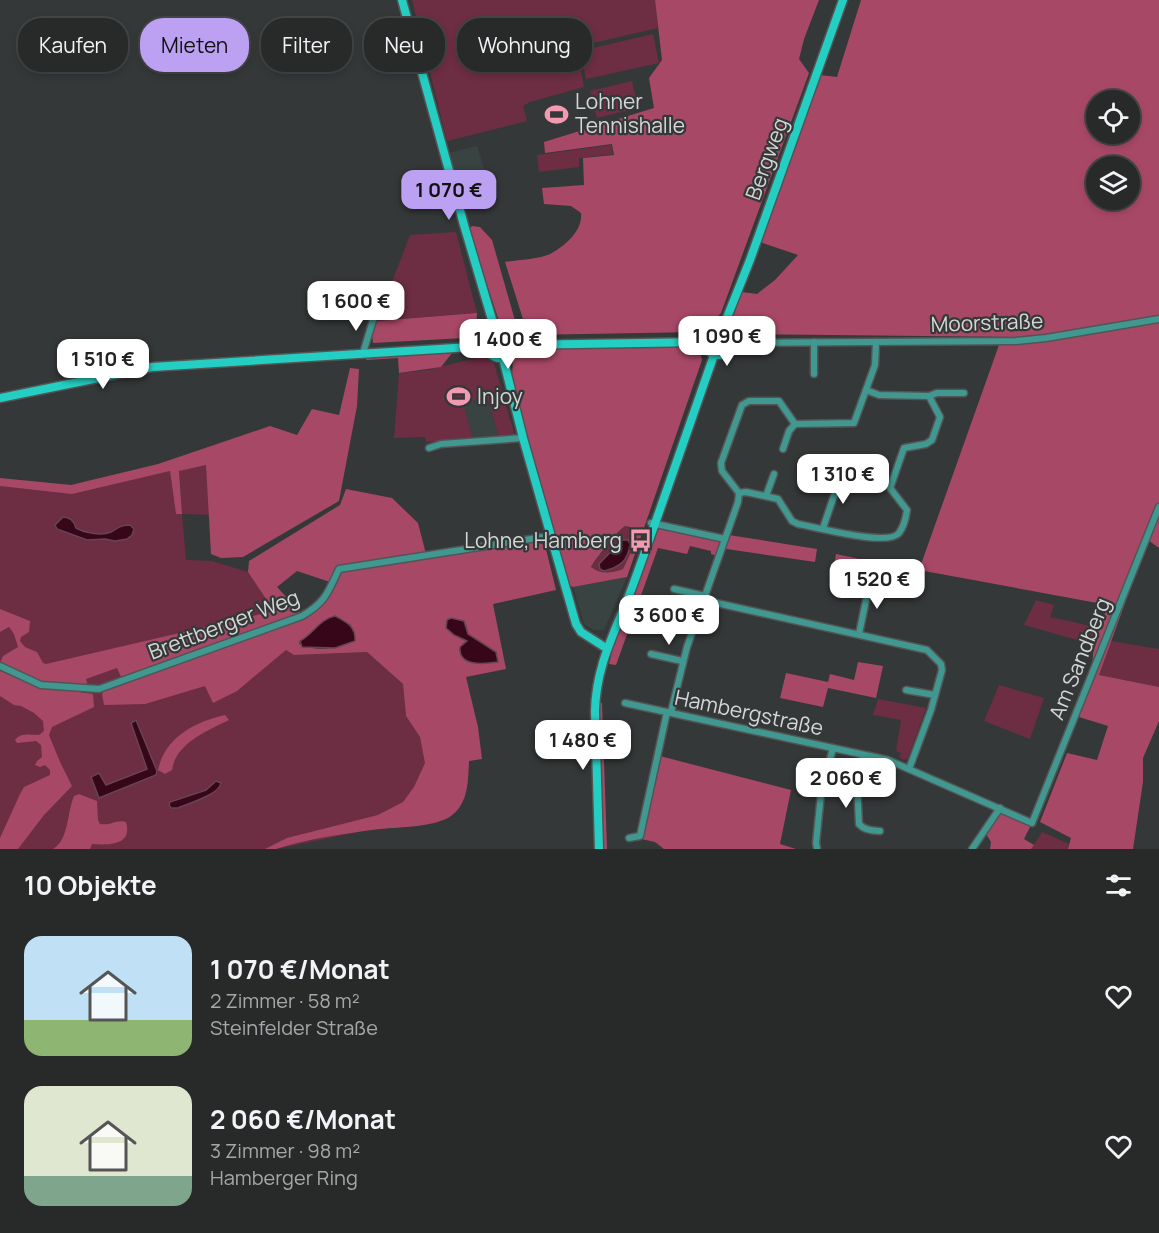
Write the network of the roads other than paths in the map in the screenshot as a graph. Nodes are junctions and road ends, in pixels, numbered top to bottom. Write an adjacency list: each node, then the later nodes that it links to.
1 (402, 0): 6 (main road)
2 (843, 0): 5 (main road, Bergweg)
3 (374, 317): 13 (street)
4 (1159, 319): 9 (street, Moorstraße)
5 (722, 330): 7 (main road); 10 (main road)
6 (496, 333): 11 (main road); 12 (main road)
7 (705, 342): 11 (main road); 14 (main road)
8 (814, 342): 9 (street, Moorstraße); 10 (street, Moorstraße); 16 (street)
9 (876, 342): 17 (street)
10 (731, 343): 14 (main road)
11 (513, 345): 15 (main road)
12 (487, 346): 13 (main road); 15 (main road)
13 (363, 353): 20 (main road)
14 (714, 355): 30 (main road)
15 (503, 358): 22 (main road)
16 (814, 374)
17 (866, 390): 19 (street); 21 (street)
18 (964, 393): 19 (street)
19 (929, 396): 31 (street)
20 (0, 398)
21 (795, 424): 24 (street); 27 (street)
22 (523, 438): 23 (street); 32 (main road)
23 (429, 448)
24 (783, 449)
25 (774, 474): 28 (street)
26 (835, 479): 31 (street)
27 (739, 493): 28 (street); 33 (street)
28 (766, 496): 31 (street)
29 (1159, 507): 52 (street, Am Sandberg)
30 (653, 524): 33 (street); 40 (main road)
31 (823, 528)
32 (550, 536): 40 (main road); 43 (street, Brettberger Weg)
33 (725, 539): 36 (street)
34 (870, 581): 39 (street)
35 (674, 589): 36 (street)
36 (704, 598): 38 (street); 39 (street)
37 (663, 621): 38 (street)
38 (693, 628): 42 (street)
39 (859, 634): 45 (street)
40 (606, 648): 56 (main road)
41 (651, 654): 42 (street)
42 (682, 661): 47 (street)
43 (0, 666)
44 (906, 690): 45 (street)
45 (935, 695): 50 (street)
46 (625, 703): 47 (street, Hambergstraße)
47 (669, 712): 48 (street, Hambergstraße); 54 (street)
48 (832, 748): 49 (street, Hambergstraße); 55 (street)
49 (862, 754): 50 (street, Hambergstraße); 53 (street)
50 (909, 769): 51 (street, Hambergstraße)
51 (1000, 808): 52 (street, Hambergstraße); 57 (street)
52 (1032, 823)
53 (880, 831)
54 (629, 838)
55 (817, 848)
56 (598, 849)
57 (972, 849)

